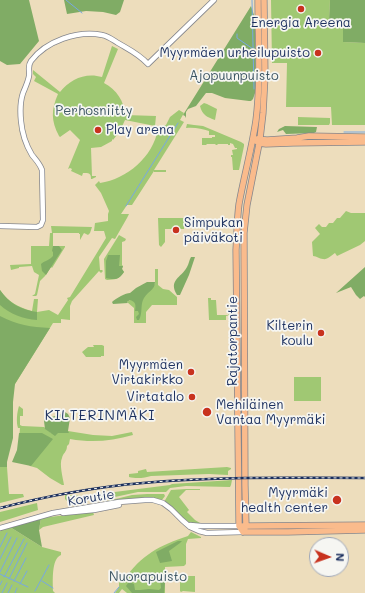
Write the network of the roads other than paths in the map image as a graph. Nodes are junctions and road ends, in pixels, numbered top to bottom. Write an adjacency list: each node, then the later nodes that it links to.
1 (214, 0): 8 (street)
2 (258, 0): 5 (main road, Rajatorpantie)
3 (264, 0): 6 (main road, Rajatorpantie)
4 (365, 137): 6 (main road)
5 (253, 138): 6 (main road); 11 (main road, Rajatorpantie)
6 (259, 141): 7 (main road); 12 (main road, Rajatorpantie)
7 (365, 142)
8 (0, 226)
9 (186, 523): 11 (street); 13 (street, Korutie); 15 (street, Korutie)
10 (365, 525): 12 (main road)
11 (239, 526): 12 (main road); 15 (main road)
12 (246, 526): 15 (main road, Rajatorpantie)
13 (0, 528)
14 (365, 530): 15 (main road)
15 (243, 532)

